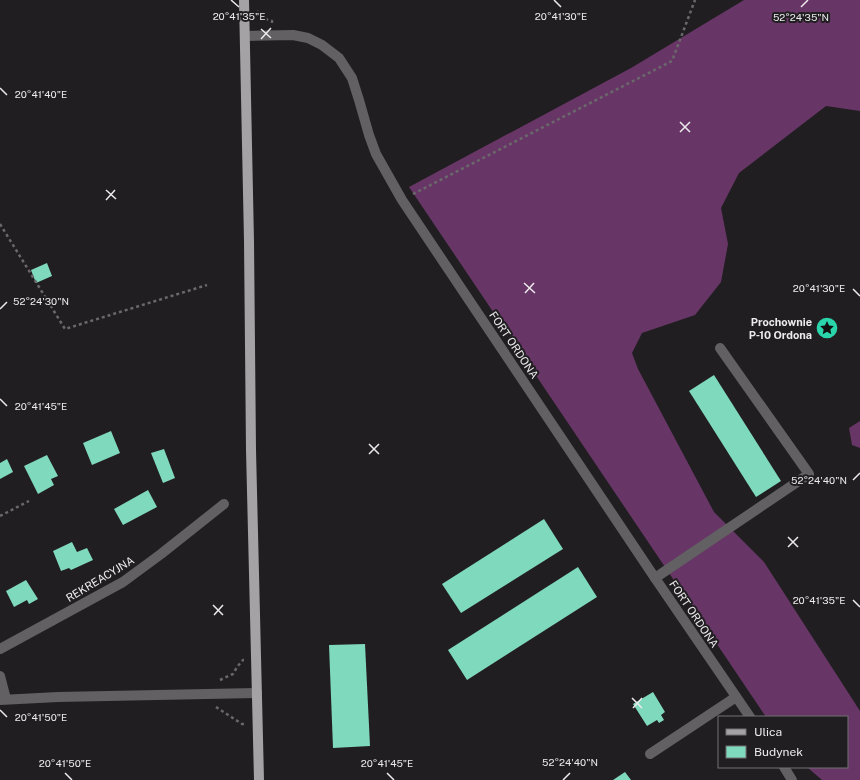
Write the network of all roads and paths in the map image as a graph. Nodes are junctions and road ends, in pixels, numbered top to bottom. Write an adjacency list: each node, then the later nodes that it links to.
1 (244, 0): 5 (main road)
2 (695, 0): 6 (path)
3 (256, 9): 4 (path)
4 (273, 35): 5 (street, FORT ORDONA); 6 (street, FORT ORDONA)
5 (245, 36): 17 (main road)
6 (402, 200): 13 (street, FORT ORDONA)
7 (0, 224): 8 (path)
8 (207, 285)
9 (720, 348): 13 (street)
10 (29, 501): 12 (path)
11 (224, 504): 14 (street, REKREACYJNA)
12 (0, 516)
13 (655, 578): 19 (street, FORT ORDONA)
14 (0, 649)
15 (243, 660): 18 (path)
16 (0, 676): 20 (street)
17 (257, 693): 18 (street); 25 (main road)
18 (202, 694): 20 (street); 22 (path)
19 (736, 697): 21 (street, FORT ORDONA); 23 (street)
20 (3, 700)
21 (749, 716)
22 (242, 724)
23 (650, 754)
24 (785, 768): 26 (street)
25 (258, 780)
26 (792, 780)

